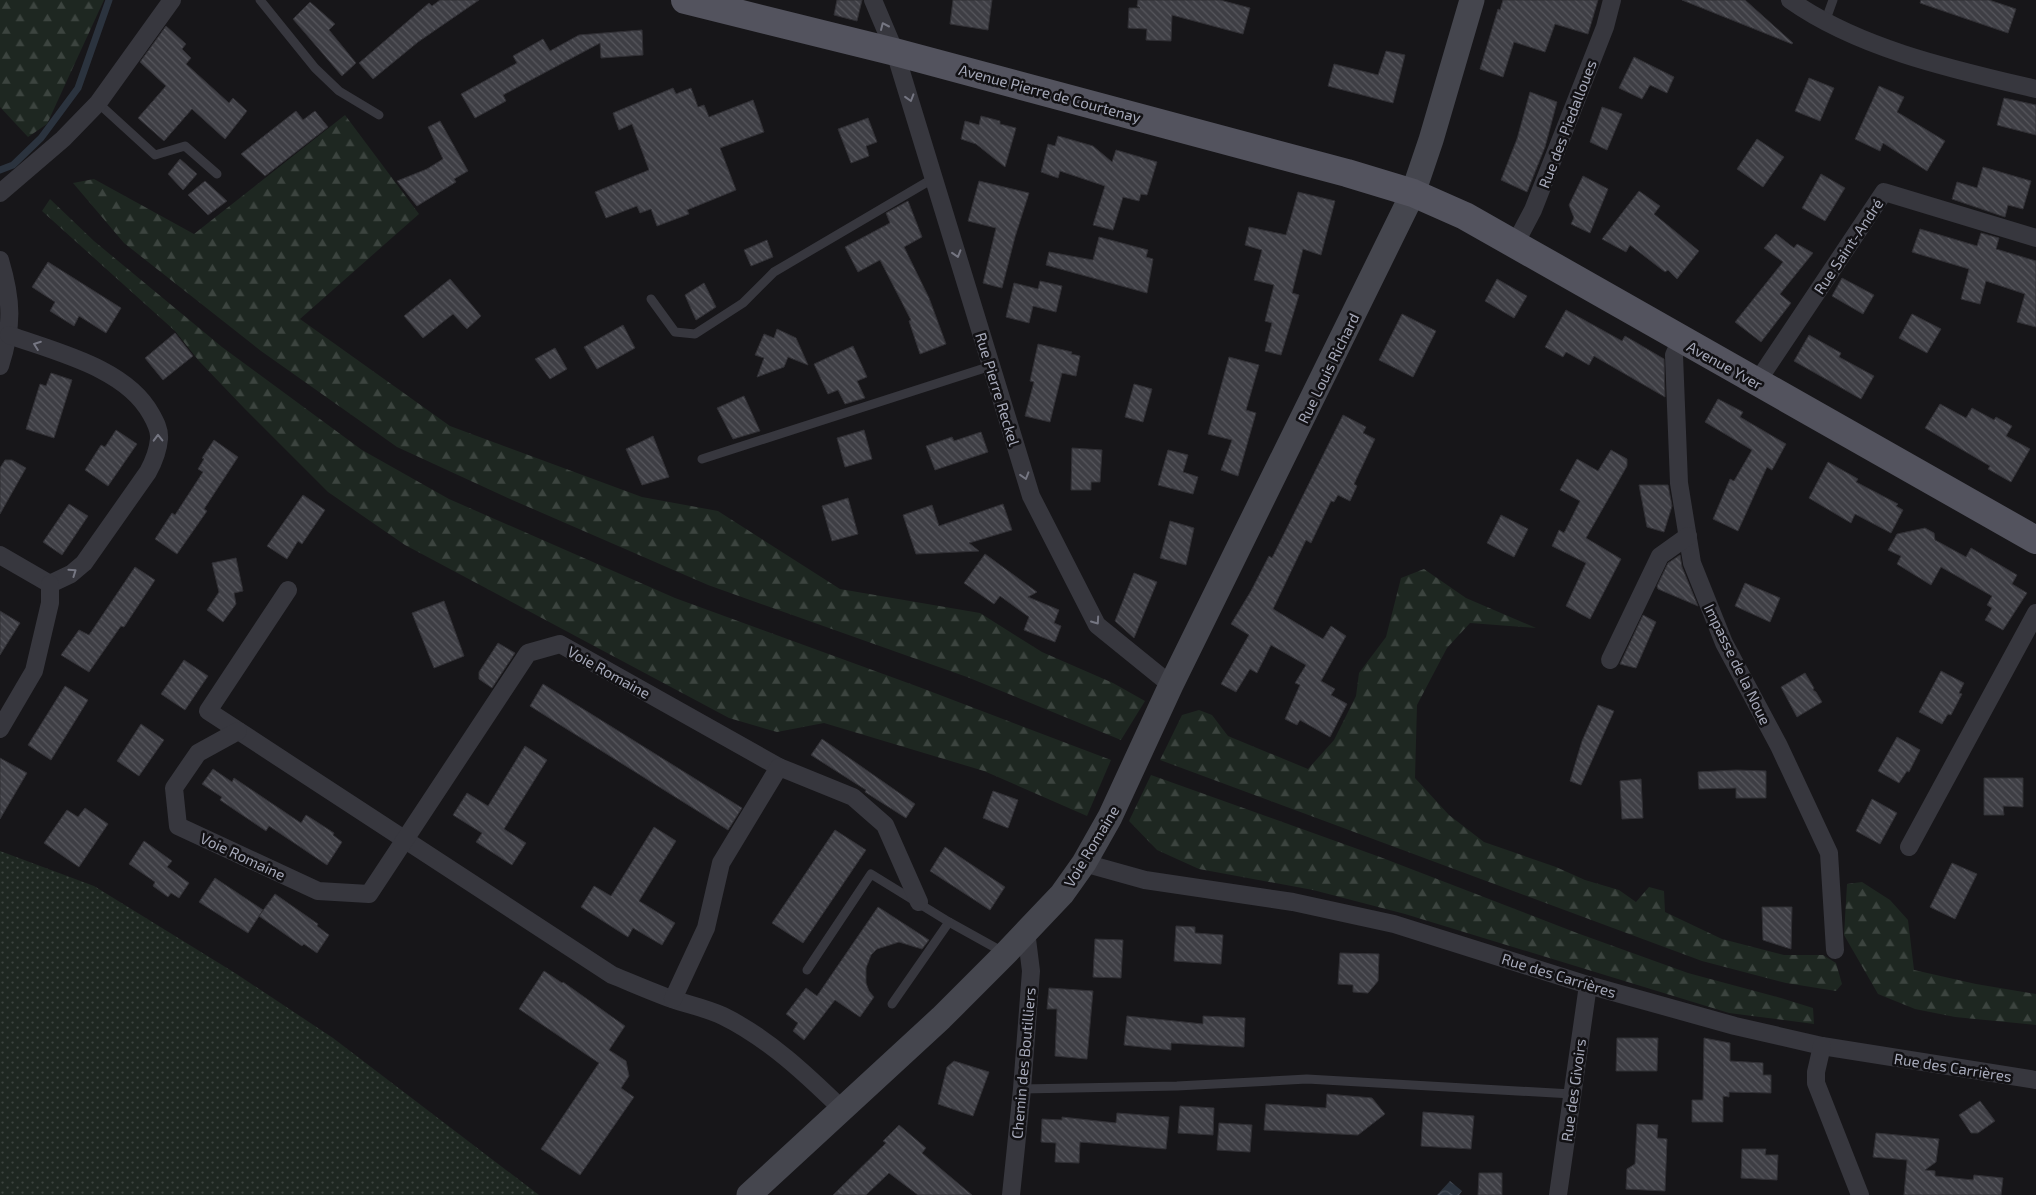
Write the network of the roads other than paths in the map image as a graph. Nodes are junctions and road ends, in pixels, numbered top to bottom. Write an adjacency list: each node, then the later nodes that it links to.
1 (172, 0): 12 (street)
2 (260, 0): 13 (lane)
3 (686, 0): 10 (main road, Avenue Pierre de Courtenay)
4 (873, 0): 10 (street, Rue Pierre Reckel, one-way to 4)
5 (1472, 0): 17 (main road, Rue Louis Richard)
6 (1612, 0): 19 (street, Rue des Piedalloues)
7 (1790, 0): 9 (street)
8 (1833, 0): 9 (lane)
9 (1825, 22): 11 (street)
10 (895, 52): 15 (street, Rue Pierre Reckel, one-way to 15); 17 (main road, Avenue Pierre de Courtenay)
11 (2036, 89)
12 (98, 103): 14 (lane); 16 (street)
13 (379, 115)
14 (217, 174)
15 (934, 178): 21 (lane); 25 (street, Rue Pierre Reckel, one-way to 25)
16 (0, 193)
17 (1413, 193): 19 (main road, Avenue Yver); 35 (main road, Rue Louis Richard)
18 (2036, 238): 26 (street, Rue Saint-André)
19 (1515, 244): 23 (main road, Avenue Yver)
20 (0, 260): 22 (street)
21 (651, 299)
22 (9, 335): 24 (street); 31 (street, one-way to 22)
23 (1681, 339): 26 (main road, Avenue Yver); 28 (street, Impasse de la Noue)
24 (0, 366)
25 (991, 366): 27 (lane); 35 (street, Rue Pierre Reckel, one-way to 35)
26 (1757, 382): 29 (main road, Avenue Yver)
27 (702, 459)
28 (1688, 536): 34 (street); 46 (street, Impasse de la Noue)
29 (2036, 540)
30 (0, 555): 31 (street)
31 (50, 584): 37 (street)
32 (288, 590): 38 (street)
33 (2036, 613): 41 (street)
34 (1610, 660)
35 (1171, 685): 36 (main road, Rue Louis Richard)
36 (1153, 723): 42 (main road, Voie Romaine)
37 (0, 729)
38 (238, 731): 40 (street); 40 (street, Voie Romaine)
39 (779, 767): 40 (street, Voie Romaine); 43 (street, Voie Romaine); 50 (street)
40 (405, 840): 50 (street)
41 (1909, 847)
42 (1084, 863): 45 (main road, Voie Romaine); 49 (street, Rue des Carrières)
43 (919, 902): 44 (lane); 48 (lane)
44 (949, 922): 47 (lane); 51 (lane)
45 (1026, 932): 47 (main road, Voie Romaine); 54 (street, Chemin des Boutilliers)
46 (1835, 950)
47 (1006, 953): 56 (main road, Voie Romaine)
48 (807, 970)
49 (1588, 985): 52 (street, Rue des Carrières); 55 (street, Rue des Givoirs)
50 (672, 999): 56 (street)
51 (892, 1004)
52 (1822, 1046): 53 (street, Rue des Carrières); 60 (street)
53 (2036, 1080)
54 (1022, 1089): 55 (lane); 58 (street, Chemin des Boutilliers)
55 (1572, 1094): 59 (street, Rue des Givoirs)
56 (843, 1110): 57 (main road, Voie Romaine)
57 (749, 1195)
58 (1011, 1195)
59 (1558, 1195)
60 (1860, 1195)

